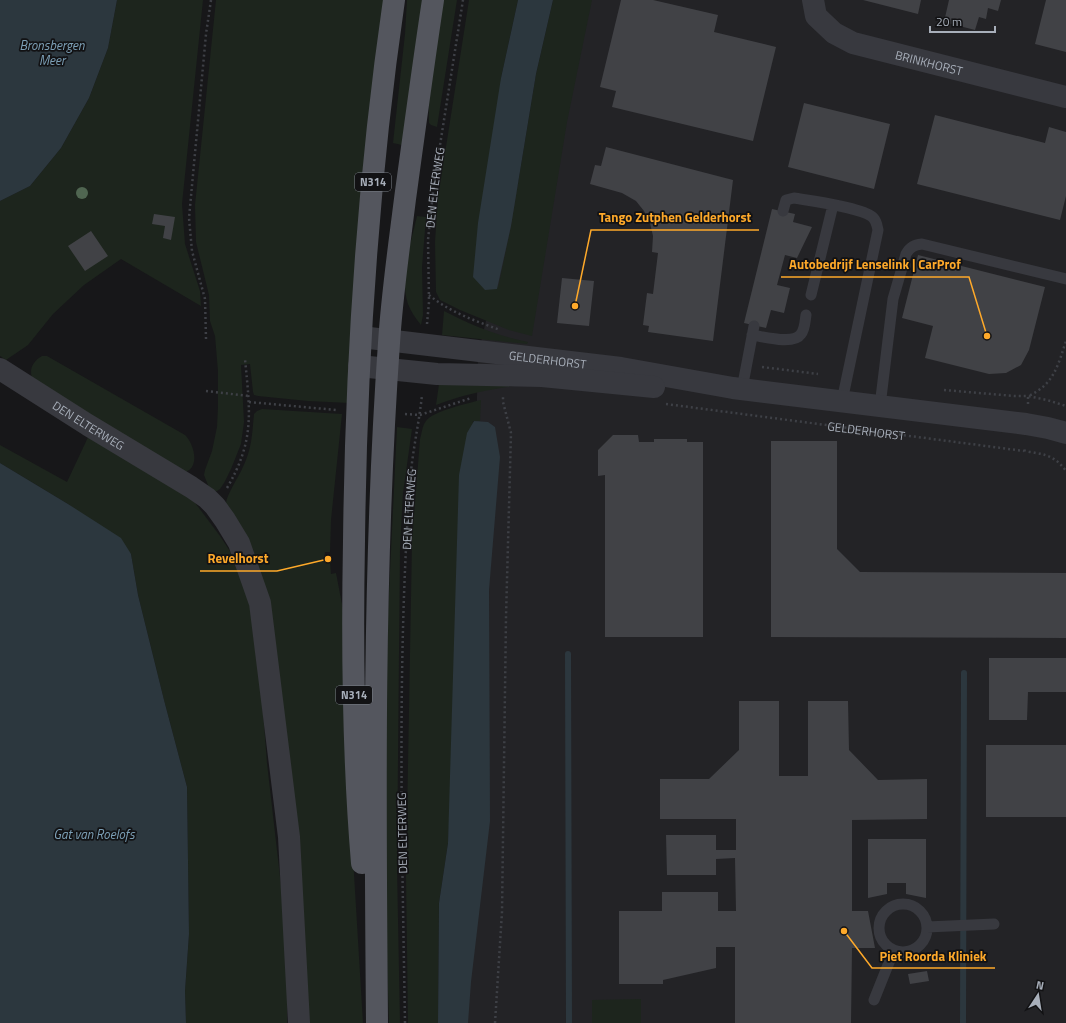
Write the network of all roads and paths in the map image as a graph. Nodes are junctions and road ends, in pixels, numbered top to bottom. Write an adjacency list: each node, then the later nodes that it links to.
1 (211, 0): 13 (path)
2 (394, 0): 12 (main road, N314)
3 (433, 0): 14 (main road, N314)
4 (463, 0): 15 (path, DEN ELTERWEG)
5 (813, 0): 6 (street, BRINKHORST)
6 (1066, 97)
7 (833, 205): 8 (lane); 10 (lane); 26 (lane)
8 (783, 211)
9 (1066, 279): 29 (lane)
10 (811, 295)
11 (806, 315): 21 (lane)
12 (361, 337): 14 (street, GELDERHORST); 17 (main road, N314)
13 (206, 339)
14 (389, 341): 15 (street, GELDERHORST); 19 (main road, N314)
15 (426, 346): 21 (street, GELDERHORST)
16 (245, 359): 24 (path)
17 (359, 366): 19 (street, GELDERHORST); 30 (main road, N314)
18 (0, 369): 34 (street, DEN ELTERWEG)
19 (387, 369): 20 (street, GELDERHORST); 40 (main road, N314)
20 (424, 373): 21 (street, GELDERHORST); 31 (path, DEN ELTERWEG)
21 (738, 388): 26 (street, GELDERHORST)
22 (206, 391): 24 (path)
23 (503, 391): 42 (path)
24 (249, 396): 27 (path)
25 (474, 397): 31 (path)
26 (842, 401): 29 (street, GELDERHORST)
27 (249, 402): 30 (path); 34 (path)
28 (661, 403): 33 (path, GELDERHORST)
29 (880, 406): 32 (street, GELDERHORST)
30 (357, 411): 40 (main road, N314)
31 (420, 415): 41 (path, DEN ELTERWEG)
32 (1065, 431)
33 (1024, 451)
34 (215, 506): 39 (street, DEN ELTERWEG)
35 (994, 924): 36 (lane)
36 (927, 927): 37 (lane); 37 (lane)
37 (894, 950): 38 (lane)
38 (874, 1000)
39 (298, 1023)
40 (376, 1023)
41 (405, 1023)
42 (495, 1023)

